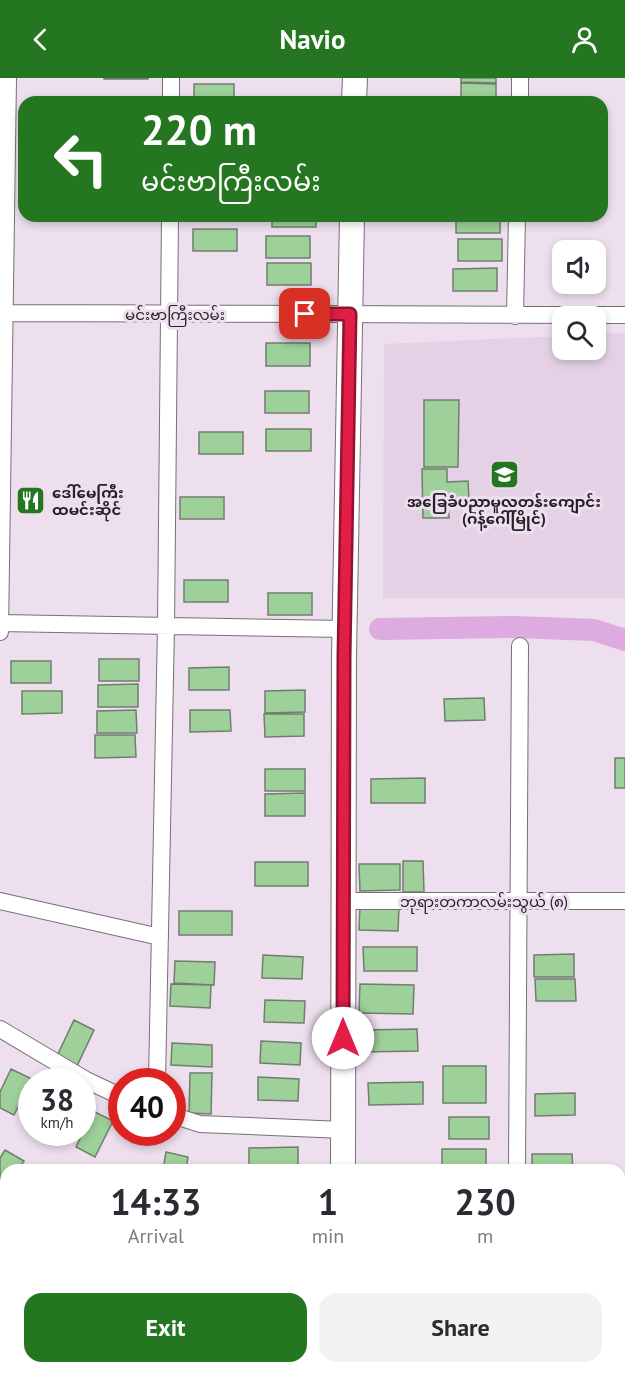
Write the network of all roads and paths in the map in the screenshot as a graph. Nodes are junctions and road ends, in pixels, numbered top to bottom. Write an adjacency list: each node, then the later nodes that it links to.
1 (8, 78): 11 (street)
2 (171, 78): 5 (street)
3 (355, 78): 6 (street)
4 (520, 78): 7 (street)
5 (171, 96)
6 (354, 96)
7 (520, 96)
8 (170, 222): 13 (street)
9 (352, 222): 12 (street)
10 (517, 222): 15 (street)
11 (2, 313): 13 (street, မင်းဗာကြီးလမ်း); 16 (street)
12 (350, 314): 13 (street, မင်းဗာကြီးလမ်း); 15 (street, မင်းဗာကြီးလမ်း); 19 (street)
13 (169, 315): 17 (street)
14 (625, 315): 15 (street, မင်းဗာကြီးလမ်း)
15 (515, 316)
16 (0, 623): 17 (street); 18 (street)
17 (166, 626): 19 (street); 25 (street)
18 (0, 632)
19 (345, 640): 22 (street)
20 (520, 646): 23 (street)
21 (0, 901): 25 (street)
22 (344, 901): 23 (street, ဘုရားတကာလမ်းသွယ် (၈)); 30 (street)
23 (519, 901): 24 (street, ဘုရားတကာလမ်းသွယ် (၈)); 32 (street)
24 (625, 901)
25 (160, 936): 27 (street)
26 (0, 1029): 28 (street)
27 (157, 1068)
28 (108, 1090)
29 (186, 1120): 30 (street)
30 (343, 1130): 31 (street)
31 (343, 1164)
32 (517, 1164)

